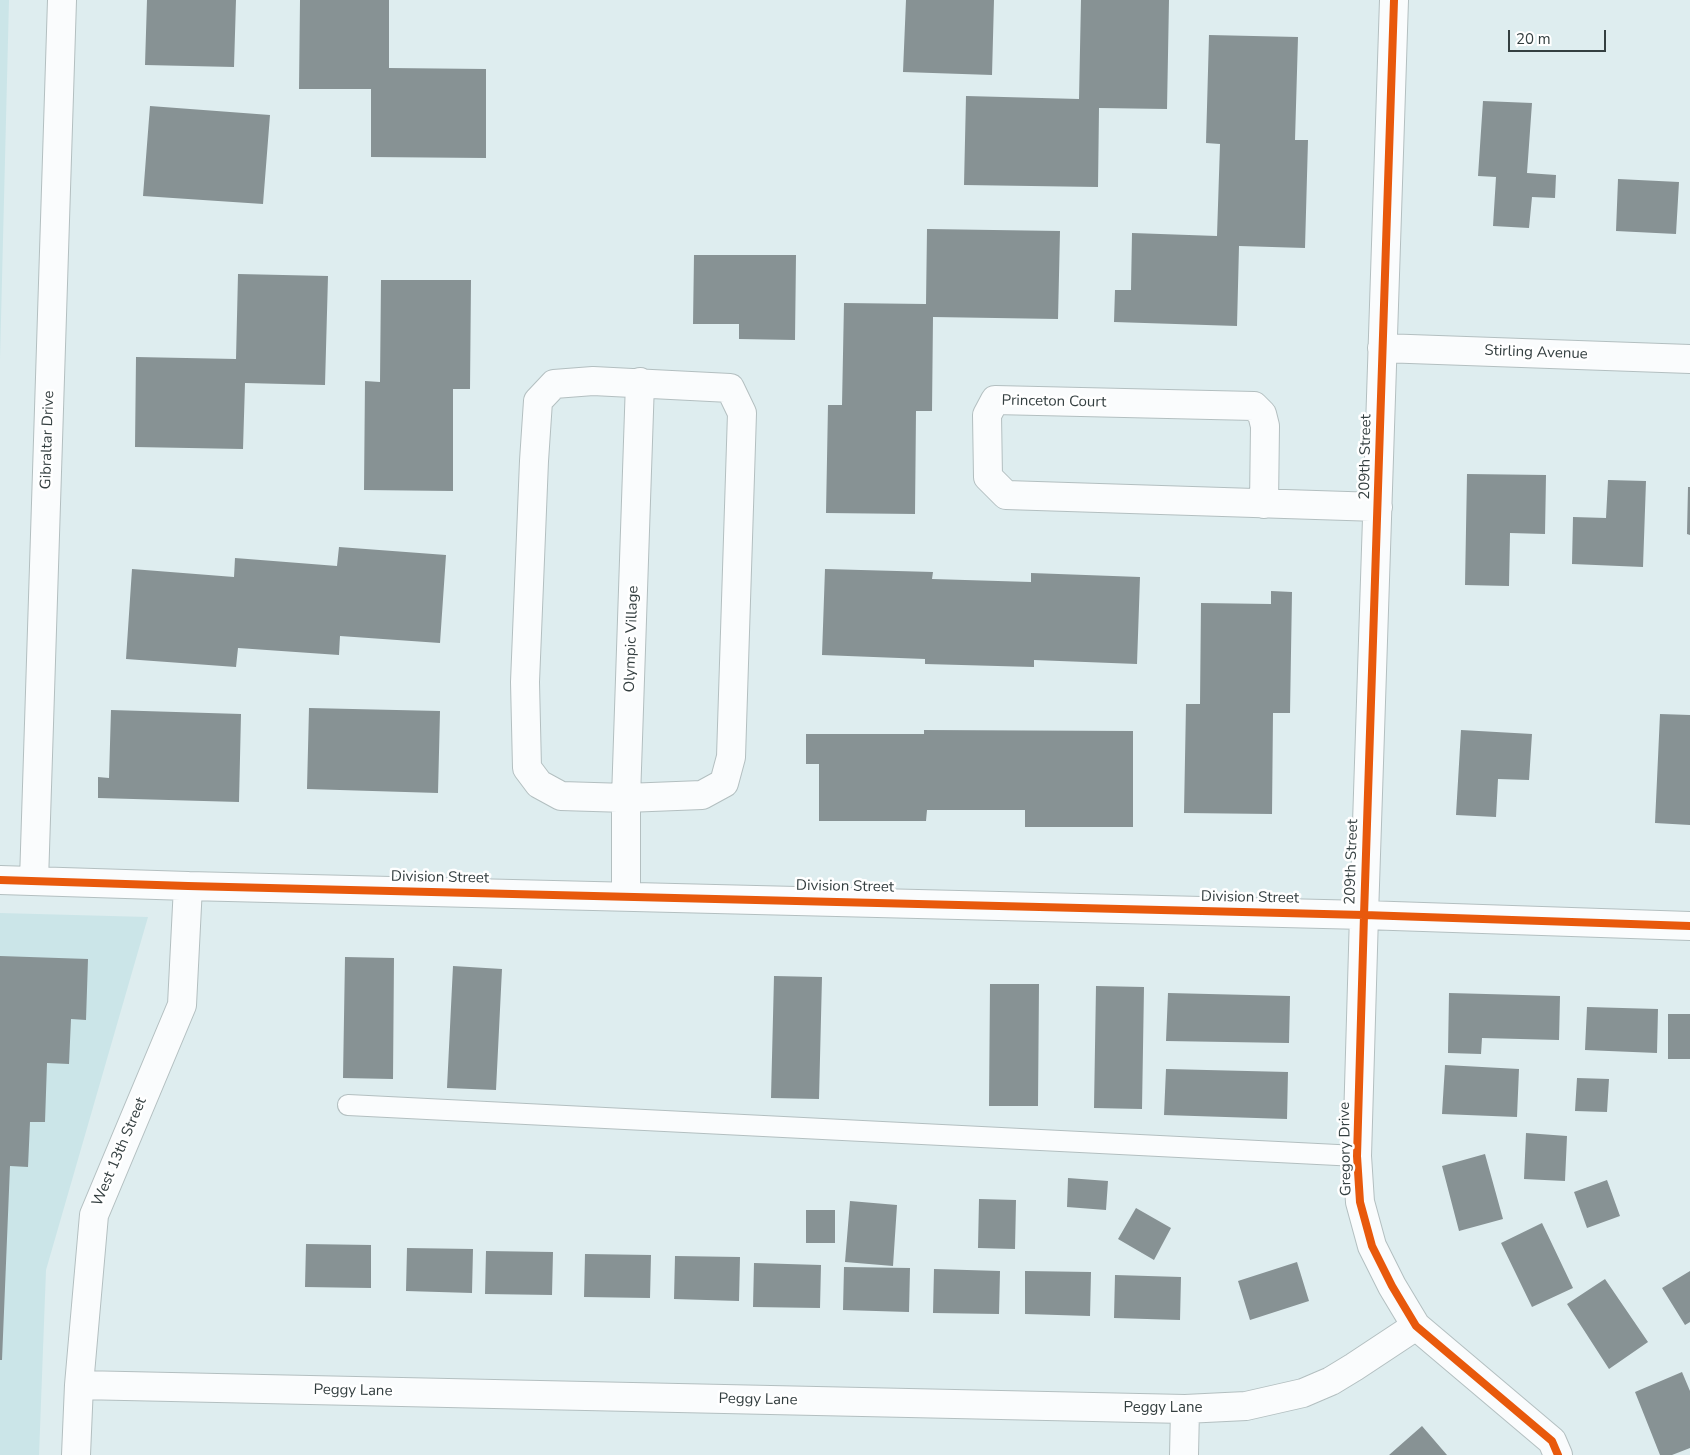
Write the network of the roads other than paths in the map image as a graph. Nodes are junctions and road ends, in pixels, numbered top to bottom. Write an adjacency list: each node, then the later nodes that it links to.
1 (62, 0): 10 (street, Gibraltar Drive)
2 (1394, 0): 3 (street, 209th Street)
3 (1382, 348): 4 (street, Stirling Avenue); 7 (street, 209th Street)
4 (1690, 359)
5 (640, 382): 8 (street, Olympic Village); 8 (street); 8 (street)
6 (1264, 504): 6 (street, Princeton Court); 7 (street, Princeton Court)
7 (1378, 507): 13 (street, 209th Street)
8 (626, 798): 12 (street, Olympic Village)
9 (0, 880): 10 (street, Division Street)
10 (34, 881): 11 (street, Division Street)
11 (188, 886): 12 (street, Division Street); 18 (street, West 13th Street)
12 (626, 896): 13 (street, Division Street)
13 (1364, 915): 14 (street, Division Street); 16 (street, Gregory Drive)
14 (1690, 926)
15 (348, 1105): 16 (lane)
16 (1358, 1156): 17 (street, Gregory Drive)
17 (1416, 1326): 19 (street, Peggy Lane); 22 (street, Gregory Drive)
18 (79, 1385): 19 (street, Peggy Lane); 20 (street, West 13th Street)
19 (1185, 1409): 21 (street)
20 (76, 1455)
21 (1184, 1455)
22 (1558, 1455)

